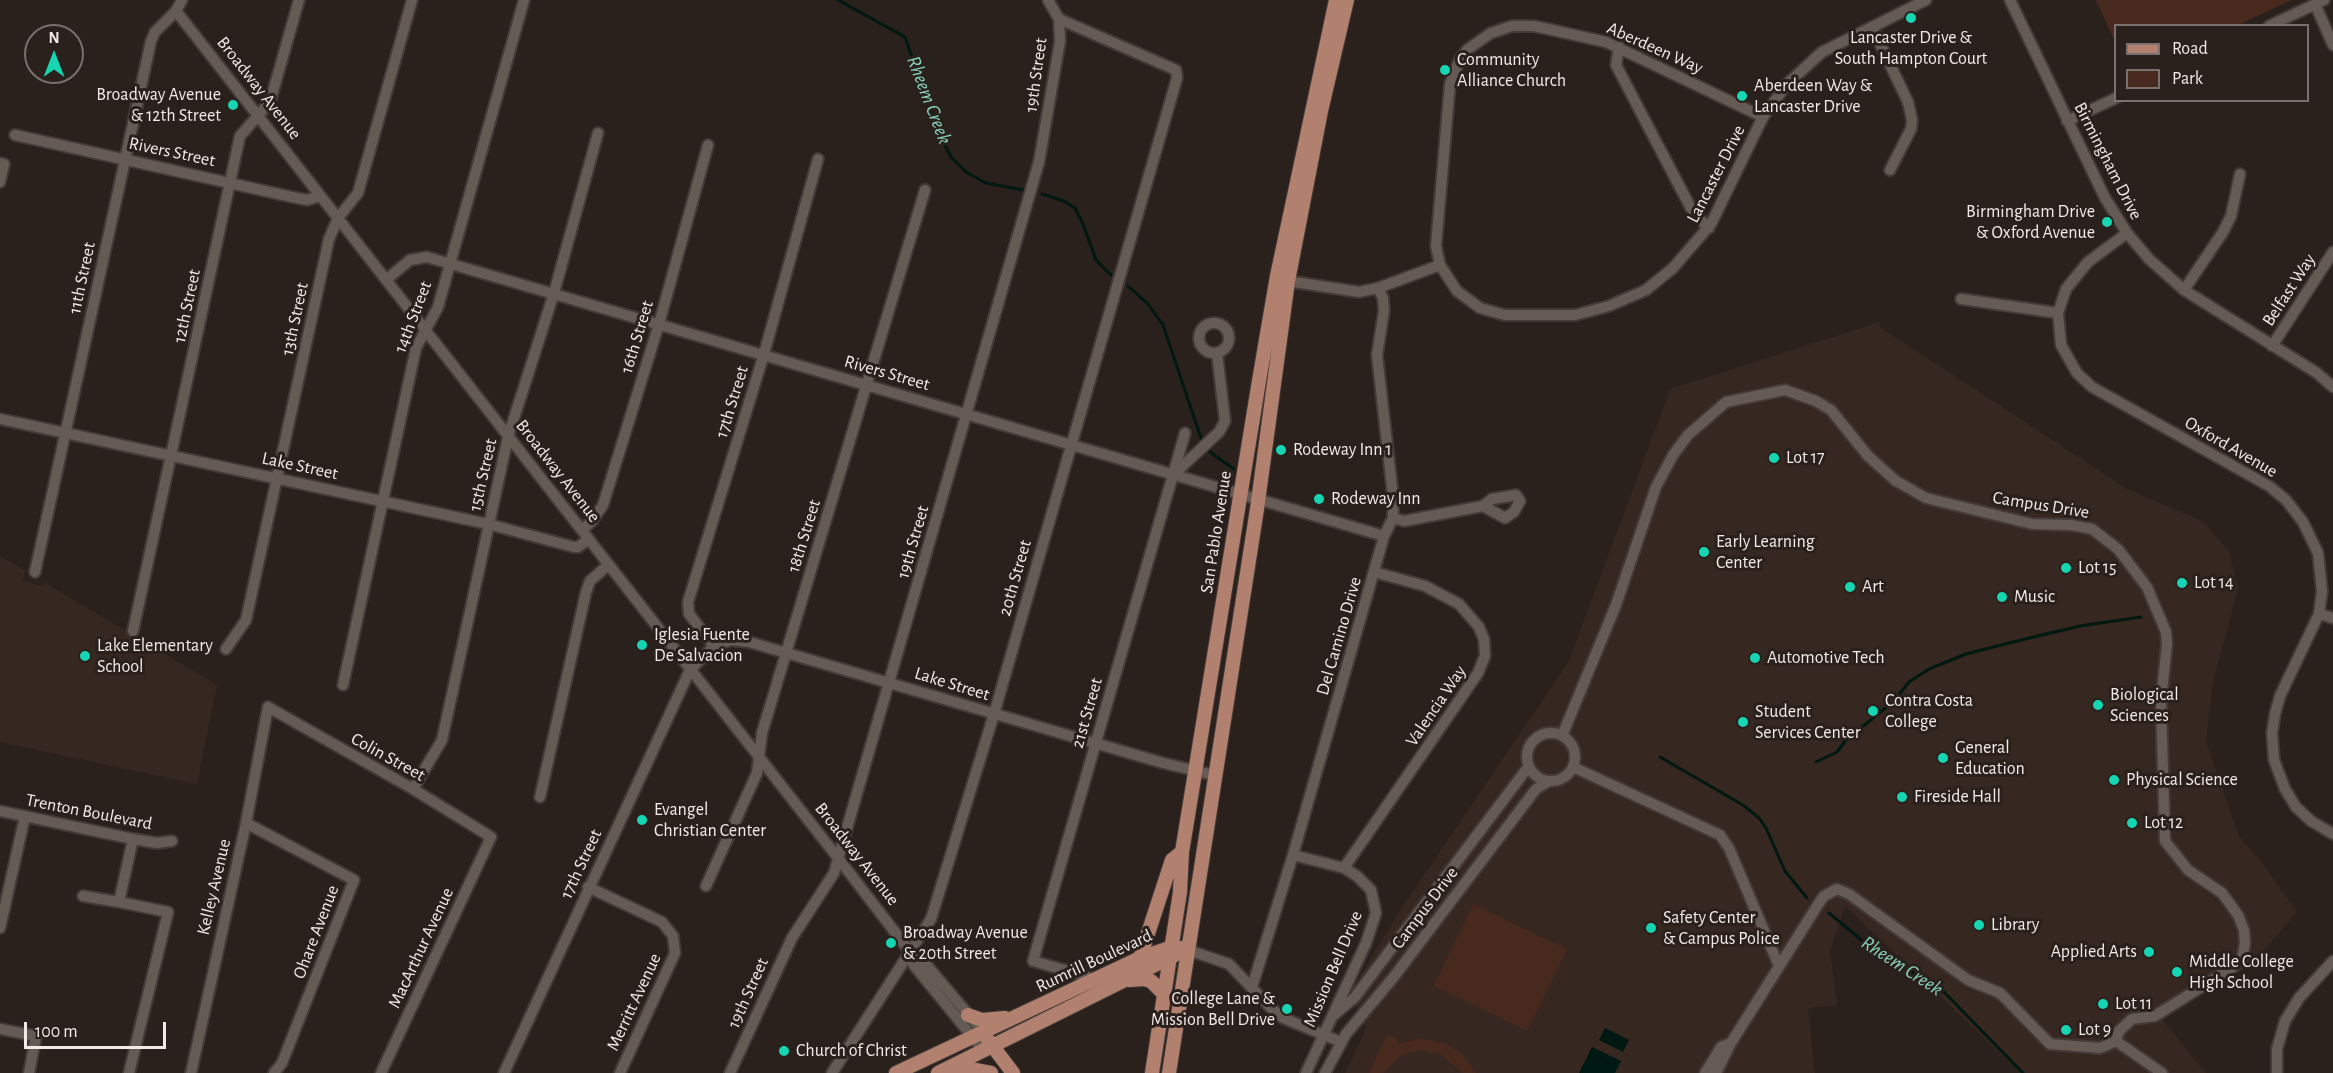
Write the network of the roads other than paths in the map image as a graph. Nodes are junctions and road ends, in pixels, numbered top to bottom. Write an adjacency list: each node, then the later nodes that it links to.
1 (182, 0): 11 (street, 11th Street)
2 (299, 0): 18 (street, 12th Street)
3 (412, 0): 33 (street, 13th Street)
4 (524, 0): 37 (street, 14th Street)
5 (1048, 0): 12 (street, 19th Street)
6 (1336, 0): 62 (main road, San Pablo Avenue)
7 (1347, 0): 40 (main road, San Pablo Avenue)
8 (1926, 0): 14 (street, Lancaster Drive)
9 (2010, 0): 20 (street, Birmingham Drive)
10 (2320, 2): 13 (street); 15 (street)
11 (176, 11): 18 (street, Broadway Avenue); 24 (street, 11th Street)
12 (1059, 19): 53 (street, 19th Street); 58 (street, 20th Street)
13 (2273, 24)
14 (1872, 27): 19 (street, Lancaster Drive); 27 (street)
15 (2333, 45)
16 (1619, 46): 19 (street, Aberdeen Way); 34 (street); 38 (street, Aberdeen Way)
17 (2114, 98): 20 (street)
18 (259, 117): 30 (street, 12th Street); 32 (street, Broadway Avenue)
19 (1763, 117): 34 (street, Lancaster Drive)
20 (2067, 121): 35 (street, Birmingham Drive)
21 (598, 133): 43 (street, 15th Street)
22 (15, 135): 24 (street, Rivers Street)
23 (708, 146): 46 (street, 16th Street)
24 (126, 159): 30 (street, Rivers Street); 55 (street, 11th Street)
25 (818, 159): 50 (street, 17th Street)
26 (2, 164): 29 (street)
27 (1890, 170)
28 (2241, 174): 42 (street)
29 (0, 182)
30 (231, 182): 32 (street, Rivers Street); 59 (street, 12th Street)
31 (925, 190): 51 (street, 18th Street)
32 (320, 196): 33 (street, Broadway Avenue)
33 (338, 218): 39 (street, Broadway Avenue); 61 (street, 13th Street)
34 (1709, 228): 38 (street, Lancaster Drive)
35 (2127, 234): 42 (street, Birmingham Drive); 45 (street, Oxford Avenue)
36 (2333, 252): 48 (street, Belfast Way)
37 (449, 262): 39 (street, Rivers Street); 43 (street, Rivers Street); 47 (street, 14th Street)
38 (1440, 265): 41 (street)
39 (386, 280): 47 (street, Broadway Avenue)
40 (1288, 281): 41 (street); 63 (main road, San Pablo Avenue)
41 (1378, 288): 66 (street, Del Camino Drive)
42 (2184, 290): 48 (street, Birmingham Drive)
43 (554, 293): 46 (street, Rivers Street); 57 (street, 15th Street)
44 (1961, 299): 45 (street)
45 (2058, 314): 74 (street, Oxford Avenue)
46 (659, 324): 50 (street, Rivers Street); 68 (street, 16th Street)
47 (426, 330): 57 (street, Broadway Avenue); 64 (street, 14th Street)
48 (2272, 346): 52 (street, Birmingham Drive)
49 (1217, 353): 60 (street)
50 (764, 354): 51 (street, Rivers Street); 77 (street, 17th Street)
51 (867, 384): 53 (street, Rivers Street); 79 (street, 18th Street)
52 (2333, 387)
53 (968, 414): 58 (street, Rivers Street); 81 (street, 19th Street)
54 (0, 419): 55 (street, Lake Street)
55 (66, 433): 59 (street, Lake Street); 72 (street, 11th Street)
56 (1185, 433): 60 (street, 21st Street)
57 (508, 437): 67 (street, 15th Street); 68 (street, Broadway Avenue)
58 (1070, 444): 60 (street, Rivers Street); 84 (street, 20th Street)
59 (172, 456): 61 (street, Lake Street); 76 (street, 12th Street)
60 (1174, 474): 62 (street, Rivers Street); 86 (street, 21st Street)
61 (277, 478): 64 (street, Lake Street); 78 (street, 13th Street)
62 (1240, 494): 63 (street, Rivers Street); 90 (main road, San Pablo Avenue)
63 (1259, 499): 69 (street, Rivers Street); 91 (main road, San Pablo Avenue)
64 (383, 501): 67 (street, Lake Street); 82 (street, 14th Street)
65 (1483, 506): 66 (street)
66 (1393, 518): 69 (street, Del Camino Drive)
67 (488, 524): 70 (street, Lake Street); 93 (street, 15th Street)
68 (582, 530): 70 (street, Broadway Avenue)
69 (1384, 536): 73 (street, Del Camino Drive)
70 (589, 539): 71 (street, Broadway Avenue)
71 (608, 565): 80 (street, Broadway Avenue); 94 (street)
72 (35, 572)
73 (1374, 572): 103 (street, Del Camino Drive); 105 (street, Valencia Way)
74 (2319, 614): 75 (street); 98 (street, Oxford Avenue)
75 (2333, 618)
76 (132, 631)
77 (714, 646): 79 (street, Lake Street); 80 (street)
78 (226, 649)
79 (786, 652): 81 (street, Lake Street); 87 (street, 18th Street)
80 (690, 670): 87 (street, Broadway Avenue); 107 (street, 17th Street)
81 (889, 683): 84 (street, Lake Street); 104 (street, 19th Street)
82 (343, 685)
83 (267, 708): 93 (street, Colin Street); 97 (street, Kelley Avenue)
84 (994, 714): 86 (street, Lake Street); 113 (street, 20th Street)
85 (1562, 736): 88 (street); 89 (street); 127 (street, Campus Drive)
86 (1096, 744): 90 (street, Lake Street); 117 (street, 21st Street)
87 (757, 754): 104 (street, Broadway Avenue); 106 (street, 18th Street)
88 (1528, 766): 92 (street); 122 (street, Campus Drive)
89 (1573, 766): 92 (street); 116 (street)
90 (1196, 771): 91 (street, Lake Street); 102 (main road, San Pablo Avenue)
91 (1214, 775): 111 (main road, San Pablo Avenue)
92 (1548, 781): 128 (street, Campus Drive)
93 (414, 789): 99 (street, Colin Street)
94 (540, 797)
95 (0, 811): 96 (street, Trenton Boulevard)
96 (25, 816): 100 (street, Trenton Boulevard); 110 (street)
97 (246, 823): 134 (street, Kelley Avenue); 135 (street, Ohare Avenue)
98 (2333, 834)
99 (491, 837): 136 (street, MacArthur Avenue)
100 (133, 839): 101 (street, Trenton Boulevard); 109 (street)
101 (172, 841)
102 (1182, 852): 112 (main road, San Pablo Avenue); 114 (main road)
103 (1293, 855): 105 (street, Mission Bell Drive); 119 (street, Del Camino Drive)
104 (838, 858): 113 (street, Broadway Avenue); 139 (street, 19th Street)
105 (1344, 868): 122 (street, Mission Bell Drive)
106 (706, 886)
107 (588, 888): 137 (street, 17th Street); 138 (street, Merritt Avenue)
108 (83, 896): 109 (street)
109 (119, 902): 133 (street)
110 (1, 922)
111 (1188, 950): 112 (main road, Rumrill Boulevard); 119 (street); 146 (main road, San Pablo Avenue)
112 (1171, 952): 114 (main road, Rumrill Boulevard); 118 (main road, Rumrill Boulevard); 120 (main road, San Pablo Avenue)
113 (911, 953): 121 (street, Broadway Avenue); 126 (street, Broadway Avenue); 140 (street, 20th Street)
114 (1140, 958): 117 (main road, Rumrill Boulevard)
115 (2333, 961): 152 (street)
116 (1779, 966): 127 (street); 129 (street)
117 (1095, 980): 123 (main road, Rumrill Boulevard)
118 (1127, 980): 120 (main road); 130 (main road, Rumrill Boulevard)
119 (1252, 987): 125 (street)
120 (1165, 995): 145 (main road, San Pablo Avenue)
121 (968, 1015): 123 (main road); 126 (street, Broadway Avenue)
122 (1334, 1015): 125 (street, Mission Bell Drive)
123 (1016, 1017): 126 (main road, Rumrill Boulevard)
124 (0, 1029): 132 (street)
125 (1324, 1034): 128 (street); 147 (street, Mission Bell Drive)
126 (978, 1035): 130 (main road, Broadway Avenue); 141 (main road, Rumrill Boulevard)
127 (2116, 1041): 151 (street)
128 (1341, 1042): 148 (street, Mission Bell Drive)
129 (1731, 1043): 149 (street); 150 (street)
130 (988, 1049): 131 (main road, Rumrill Boulevard); 143 (main road, Broadway Avenue); 144 (main road, Broadway Avenue)
131 (940, 1072): 142 (main road)
132 (29, 1073)
133 (129, 1073)
134 (191, 1073)
135 (274, 1073)
136 (381, 1073)
137 (504, 1073)
138 (620, 1073)
139 (730, 1073)
140 (832, 1073)
141 (896, 1073)
142 (991, 1073)
143 (1000, 1073)
144 (1013, 1073)
145 (1152, 1073)
146 (1169, 1073)
147 (1306, 1073)
148 (1325, 1073)
149 (1705, 1073)
150 (1716, 1073)
151 (2162, 1073)
152 (2277, 1073)

